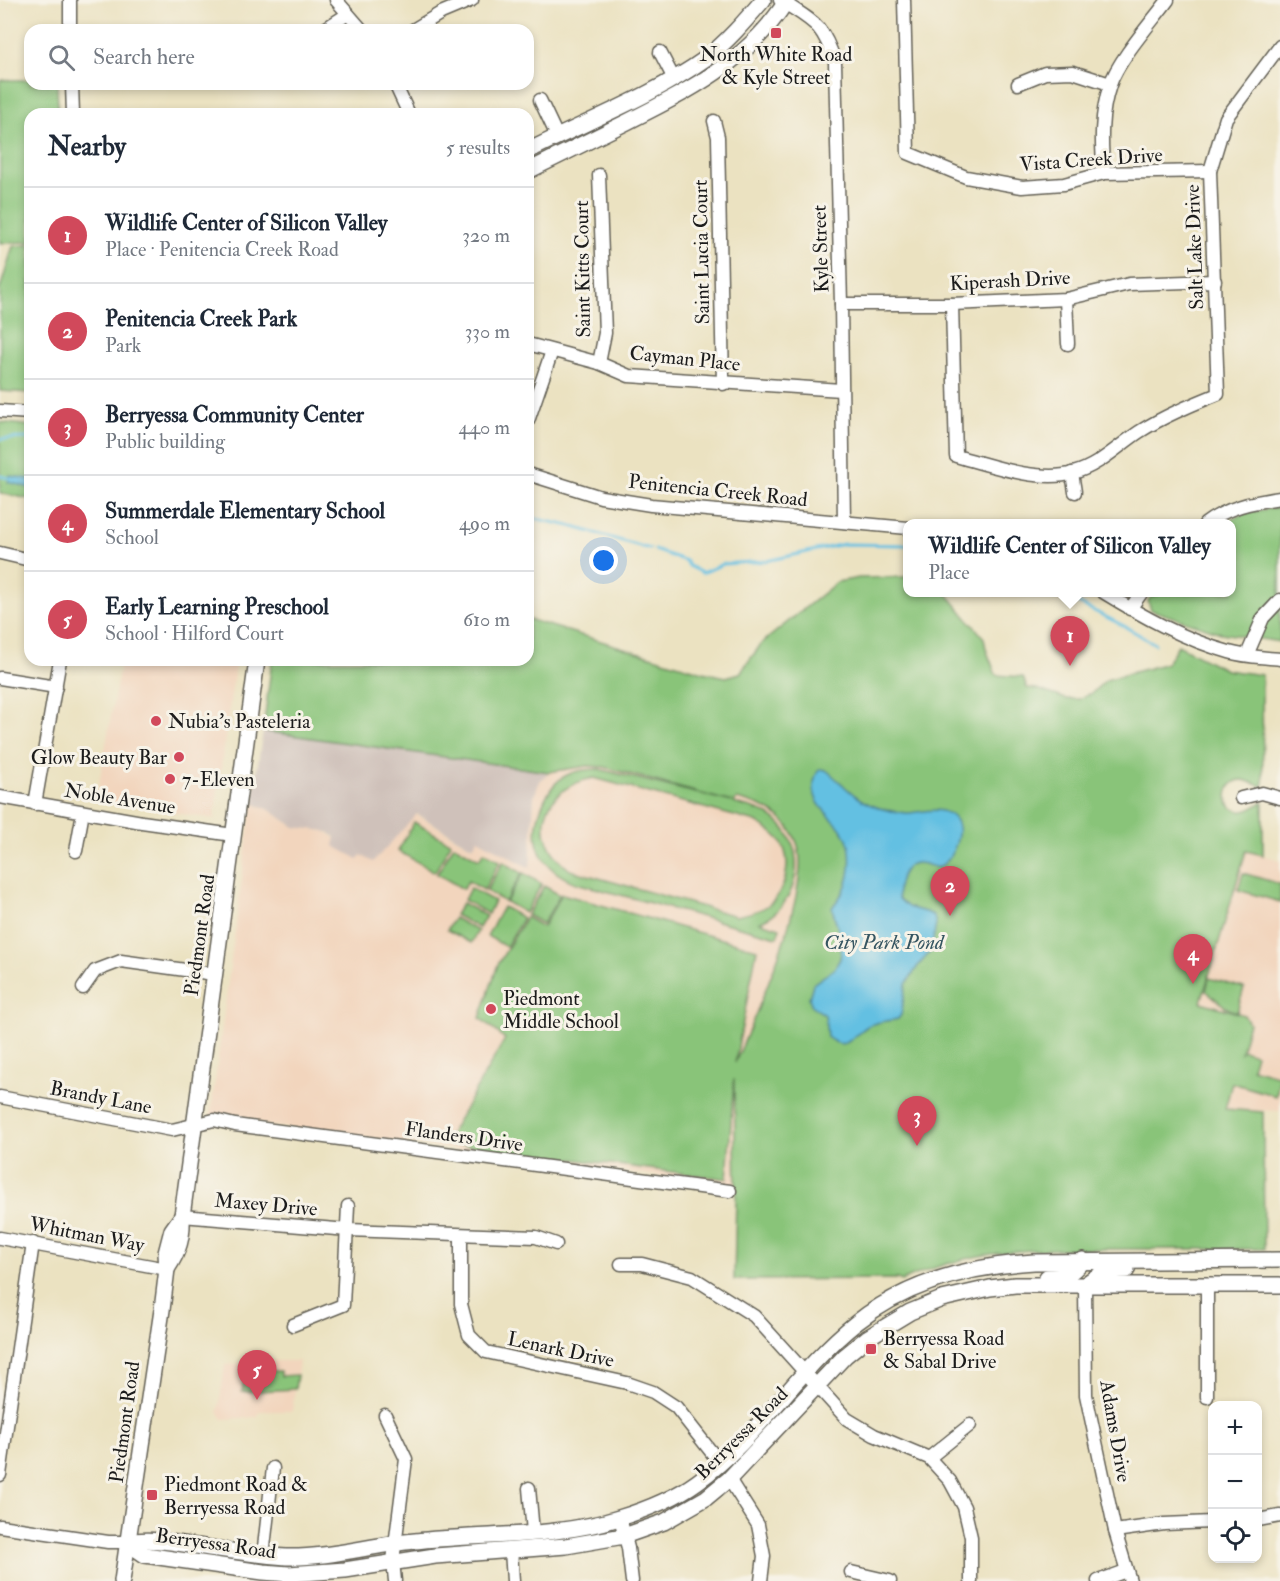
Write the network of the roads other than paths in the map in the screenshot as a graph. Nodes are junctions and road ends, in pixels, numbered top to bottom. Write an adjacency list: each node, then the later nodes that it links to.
1 (70, 0): 9 (street)
2 (336, 0): 8 (street)
3 (472, 0): 12 (street)
4 (763, 0): 15 (main road)
5 (904, 0): 28 (street, Vista Creek Drive)
6 (1168, 0): 17 (street)
7 (784, 1): 26 (main road); 32 (street, Kyle Street)
8 (348, 14): 10 (street); 11 (street)
9 (70, 24)
10 (332, 24)
11 (357, 24)
12 (423, 24)
13 (1278, 51): 27 (street, Salt Lake Drive)
14 (660, 52): 15 (street)
15 (674, 79): 24 (main road)
16 (1018, 84): 17 (street)
17 (1110, 84): 28 (street)
18 (72, 90): 21 (street)
19 (398, 90): 22 (street)
20 (540, 100): 24 (street)
21 (73, 108)
22 (406, 108)
23 (714, 121): 38 (street, Saint Lucia Court)
24 (557, 136): 25 (main road)
25 (534, 148)
26 (534, 168)
27 (1210, 171): 28 (street, Vista Creek Drive); 30 (street, Salt Lake Drive)
28 (1104, 173)
29 (599, 175): 37 (street, Saint Kitts Court)
30 (1215, 281): 31 (street, Kiperash Drive); 43 (street, Salt Lake Drive)
31 (1066, 299): 33 (street, Kiperash Drive); 34 (street)
32 (841, 304): 33 (street, Kiperash Drive); 39 (street, Kyle Street)
33 (952, 304): 43 (street)
34 (1068, 344)
35 (534, 346): 36 (street, Cayman Place)
36 (552, 351): 37 (street, Cayman Place); 40 (street)
37 (599, 363): 38 (street, Cayman Place)
38 (723, 384): 39 (street, Cayman Place)
39 (841, 390): 48 (street, Kyle Street)
40 (534, 404)
41 (0, 411): 42 (street)
42 (24, 413)
43 (1072, 473): 45 (street)
44 (534, 476): 48 (street, Penitencia Creek Road)
45 (1075, 492)
46 (1280, 498): 47 (street)
47 (1210, 519)
48 (844, 522): 49 (street, Penitencia Creek Road)
49 (903, 528)
50 (0, 553): 51 (street)
51 (24, 559)
52 (1110, 597): 55 (street)
53 (1138, 597): 55 (street)
54 (1280, 600): 56 (street)
55 (1130, 609): 56 (street)
56 (1247, 655): 57 (street)
57 (1280, 659)
58 (59, 666): 61 (street)
59 (256, 666): 67 (main road, Piedmont Road)
60 (0, 678): 61 (street)
61 (56, 687): 65 (street)
62 (0, 797): 65 (street, Noble Avenue)
63 (1241, 798): 64 (street)
64 (1280, 798)
65 (35, 804): 66 (street, Noble Avenue)
66 (83, 812): 67 (street, Noble Avenue); 68 (street)
67 (234, 835): 69 (main road, Piedmont Road)
68 (76, 851)
69 (214, 974): 70 (street); 72 (main road, Piedmont Road)
70 (83, 988)
71 (0, 1097): 72 (street, Brandy Lane)
72 (194, 1125): 73 (street, Flanders Drive); 75 (main road, Piedmont Road)
73 (730, 1191)
74 (348, 1206): 76 (street)
75 (182, 1216): 76 (street, Maxey Drive); 85 (main road, Piedmont Road)
76 (348, 1230): 77 (street, Maxey Drive); 90 (street)
77 (461, 1235): 80 (street, Maxey Drive); 97 (street, Lenark Drive)
78 (0, 1238): 79 (street, Whitman Way)
79 (33, 1243): 85 (street, Whitman Way); 99 (street)
80 (555, 1244)
81 (1083, 1260): 83 (main road, Berryessa Road); 86 (main road); 91 (main road, Berryessa Road)
82 (1280, 1260): 83 (main road, Berryessa Road)
83 (1189, 1261): 89 (main road)
84 (621, 1264): 91 (street)
85 (167, 1269): 110 (main road, Piedmont Road)
86 (1032, 1285): 89 (main road, Berryessa Road); 92 (main road, Berryessa Road)
87 (1207, 1285): 88 (main road, Berryessa Road); 89 (main road, Berryessa Road); 93 (street)
88 (1280, 1285)
89 (1085, 1286): 107 (street, Adams Drive)
90 (293, 1325)
91 (805, 1372): 92 (street); 97 (main road, Berryessa Road)
92 (817, 1385): 96 (street); 100 (main road, Berryessa Road)
93 (1207, 1397)
94 (385, 1415): 111 (street)
95 (970, 1425): 96 (street)
96 (929, 1458): 124 (street)
97 (720, 1463): 103 (main road, Berryessa Road)
98 (273, 1468): 113 (street)
99 (0, 1475)
100 (729, 1479): 109 (main road, Berryessa Road); 122 (street)
101 (529, 1488): 108 (street)
102 (1280, 1516): 104 (street)
103 (620, 1518): 108 (main road, Berryessa Road); 109 (street)
104 (1262, 1519)
105 (1208, 1522): 107 (street)
106 (0, 1526): 110 (street)
107 (1115, 1531): 116 (street, Adams Drive)
108 (533, 1532): 111 (main road, Berryessa Road)
109 (624, 1536): 112 (main road, Berryessa Road); 121 (street)
110 (126, 1542): 113 (main road, Berryessa Road); 117 (main road, Berryessa Road); 118 (main road, Piedmont Road)
111 (395, 1543): 113 (main road, Berryessa Road); 114 (street)
112 (511, 1550): 114 (main road, Berryessa Road); 120 (street)
113 (263, 1556)
114 (393, 1561): 117 (main road, Berryessa Road); 119 (street)
115 (851, 1572): 123 (street)
116 (1128, 1576): 125 (street)
117 (262, 1577)
118 (122, 1581)
119 (395, 1581)
120 (513, 1581)
121 (632, 1581)
122 (761, 1581)
123 (890, 1581)
124 (971, 1581)
125 (1098, 1581)

